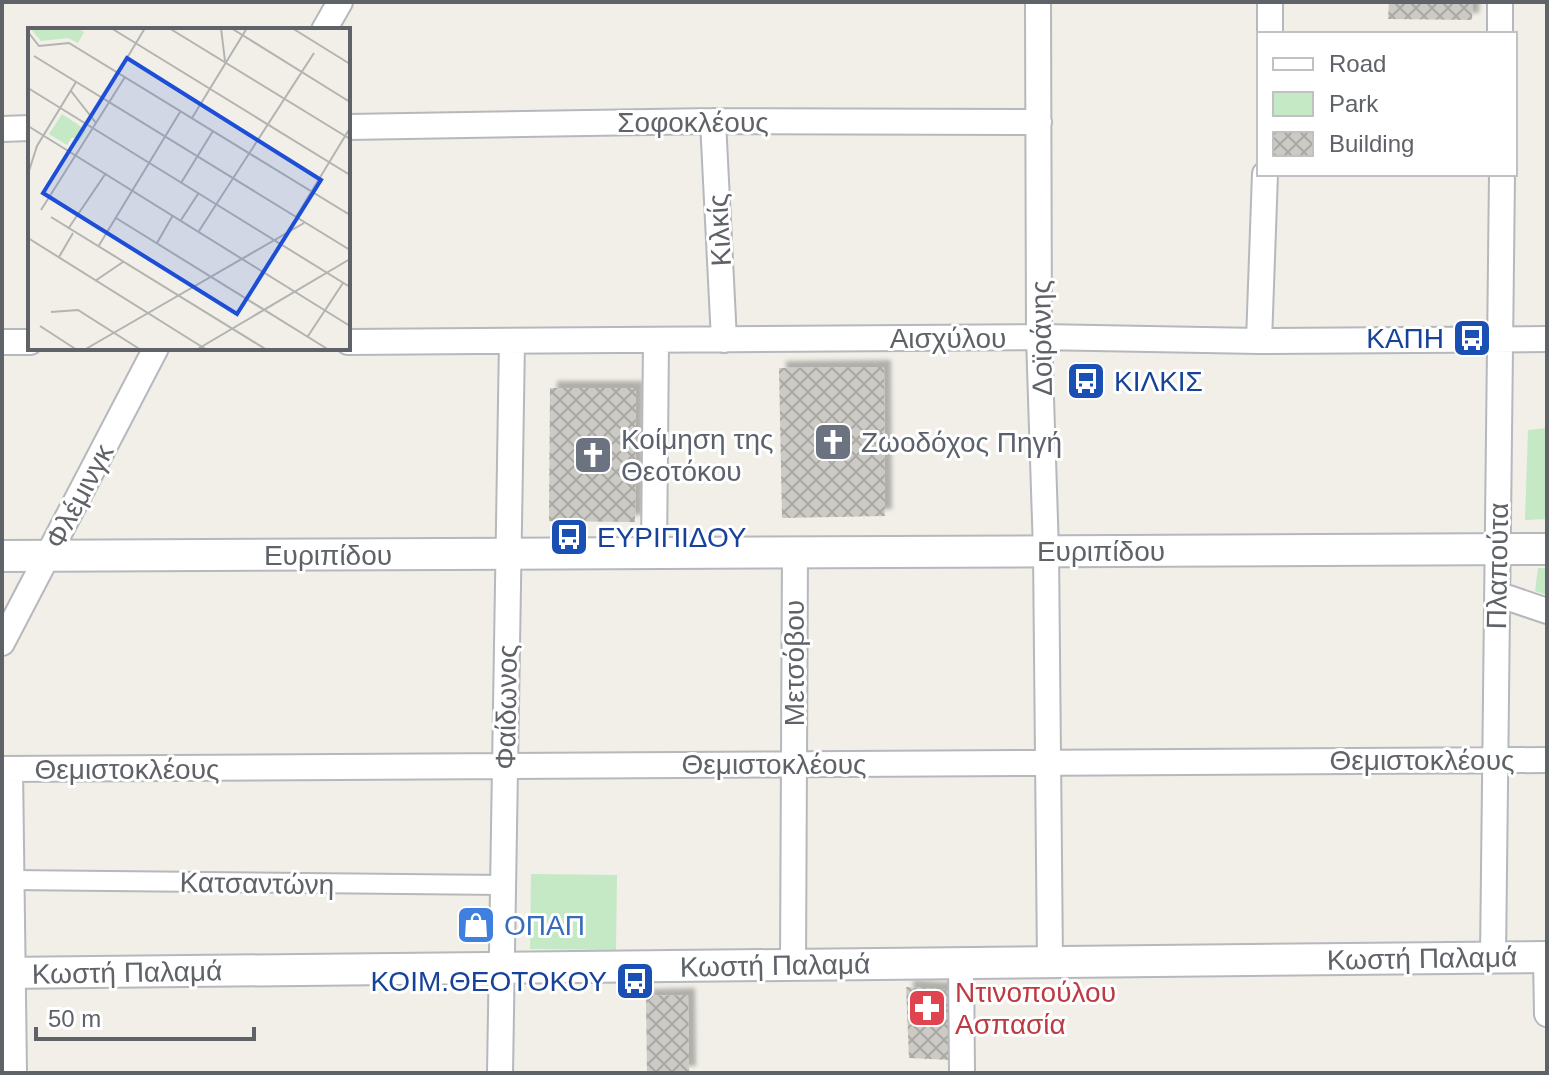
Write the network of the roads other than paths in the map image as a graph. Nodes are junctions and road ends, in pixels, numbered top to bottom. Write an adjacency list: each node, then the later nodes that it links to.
1 (340, 2): 5 (street)
2 (1038, 2): 9 (street, Δοϊράνης)
3 (1270, 2): 6 (street)
4 (1500, 2): 7 (street)
5 (325, 28)
6 (1270, 32)
7 (1500, 32)
8 (713, 121): 9 (street, Σοφοκλέους); 10 (street, Σοφοκλέους); 18 (street, Κιλκίς)
9 (1039, 122): 15 (street, Δοϊράνης)
10 (350, 127)
11 (28, 128): 12 (street)
12 (2, 129)
13 (1265, 176): 21 (street)
14 (1502, 176): 19 (street, Πλαπούτα)
15 (1039, 337): 18 (street, Αισχύλου); 21 (street, Αισχύλου); 28 (street, Δοϊράνης)
16 (1547, 339): 19 (street, Αισχύλου)
17 (656, 340): 18 (street, Αισχύλου); 20 (street, Αισχύλου); 30 (street)
18 (724, 340)
19 (1500, 340): 21 (street, Αισχύλου); 26 (street, Πλαπούτα)
20 (512, 341): 24 (street, Αισχύλου); 31 (street, Φαίδωνος)
21 (1259, 341)
22 (2, 342): 23 (street)
23 (28, 342)
24 (350, 342)
25 (155, 350): 32 (street, Φλέμινγκ)
26 (1498, 549): 27 (street, Ευριπίδου); 28 (street, Ευριπίδου); 34 (street, Πλαπούτα)
27 (1547, 549)
28 (1046, 551): 29 (street, Ευριπίδου); 39 (street, Δοϊράνης)
29 (795, 552): 30 (street, Ευριπίδου); 40 (street, Μετσόβου)
30 (654, 553): 31 (street, Ευριπίδου)
31 (509, 554): 32 (street, Ευριπίδου); 41 (street, Φαίδωνος)
32 (48, 555): 33 (street, Ευριπίδου); 36 (street, Φλέμινγκ)
33 (2, 556)
34 (1497, 594): 35 (street); 37 (street, Πλαπούτα)
35 (1547, 611)
36 (2, 643)
37 (1496, 760): 38 (street, Θεμιστοκλέους); 39 (street, Θεμιστοκλέους); 46 (street, Πλαπούτα)
38 (1547, 760)
39 (1049, 762): 40 (street, Θεμιστοκλέους); 47 (street, Δοϊράνης)
40 (794, 764): 41 (street, Θεμιστοκλέους); 49 (street, Μετσόβου)
41 (505, 766): 42 (street, Θεμιστοκλέους); 44 (street, Φαίδωνος)
42 (6, 769): 43 (street)
43 (11, 880): 44 (street, Κατσαντώνη); 51 (street)
44 (503, 885): 50 (street, Φαίδωνος)
45 (1547, 957): 46 (street, Κωστή Παλαμά); 52 (street)
46 (1493, 958): 47 (street, Κωστή Παλαμά)
47 (1050, 962): 48 (street, Κωστή Παλαμά)
48 (961, 963): 49 (street, Κωστή Παλαμά); 55 (street)
49 (793, 965): 50 (street, Κωστή Παλαμά)
50 (501, 968): 51 (street, Κωστή Παλαμά); 54 (street, Φαίδωνος)
51 (7, 973): 53 (street)
52 (1547, 1014)
53 (14, 1073)
54 (500, 1073)
55 (962, 1073)

